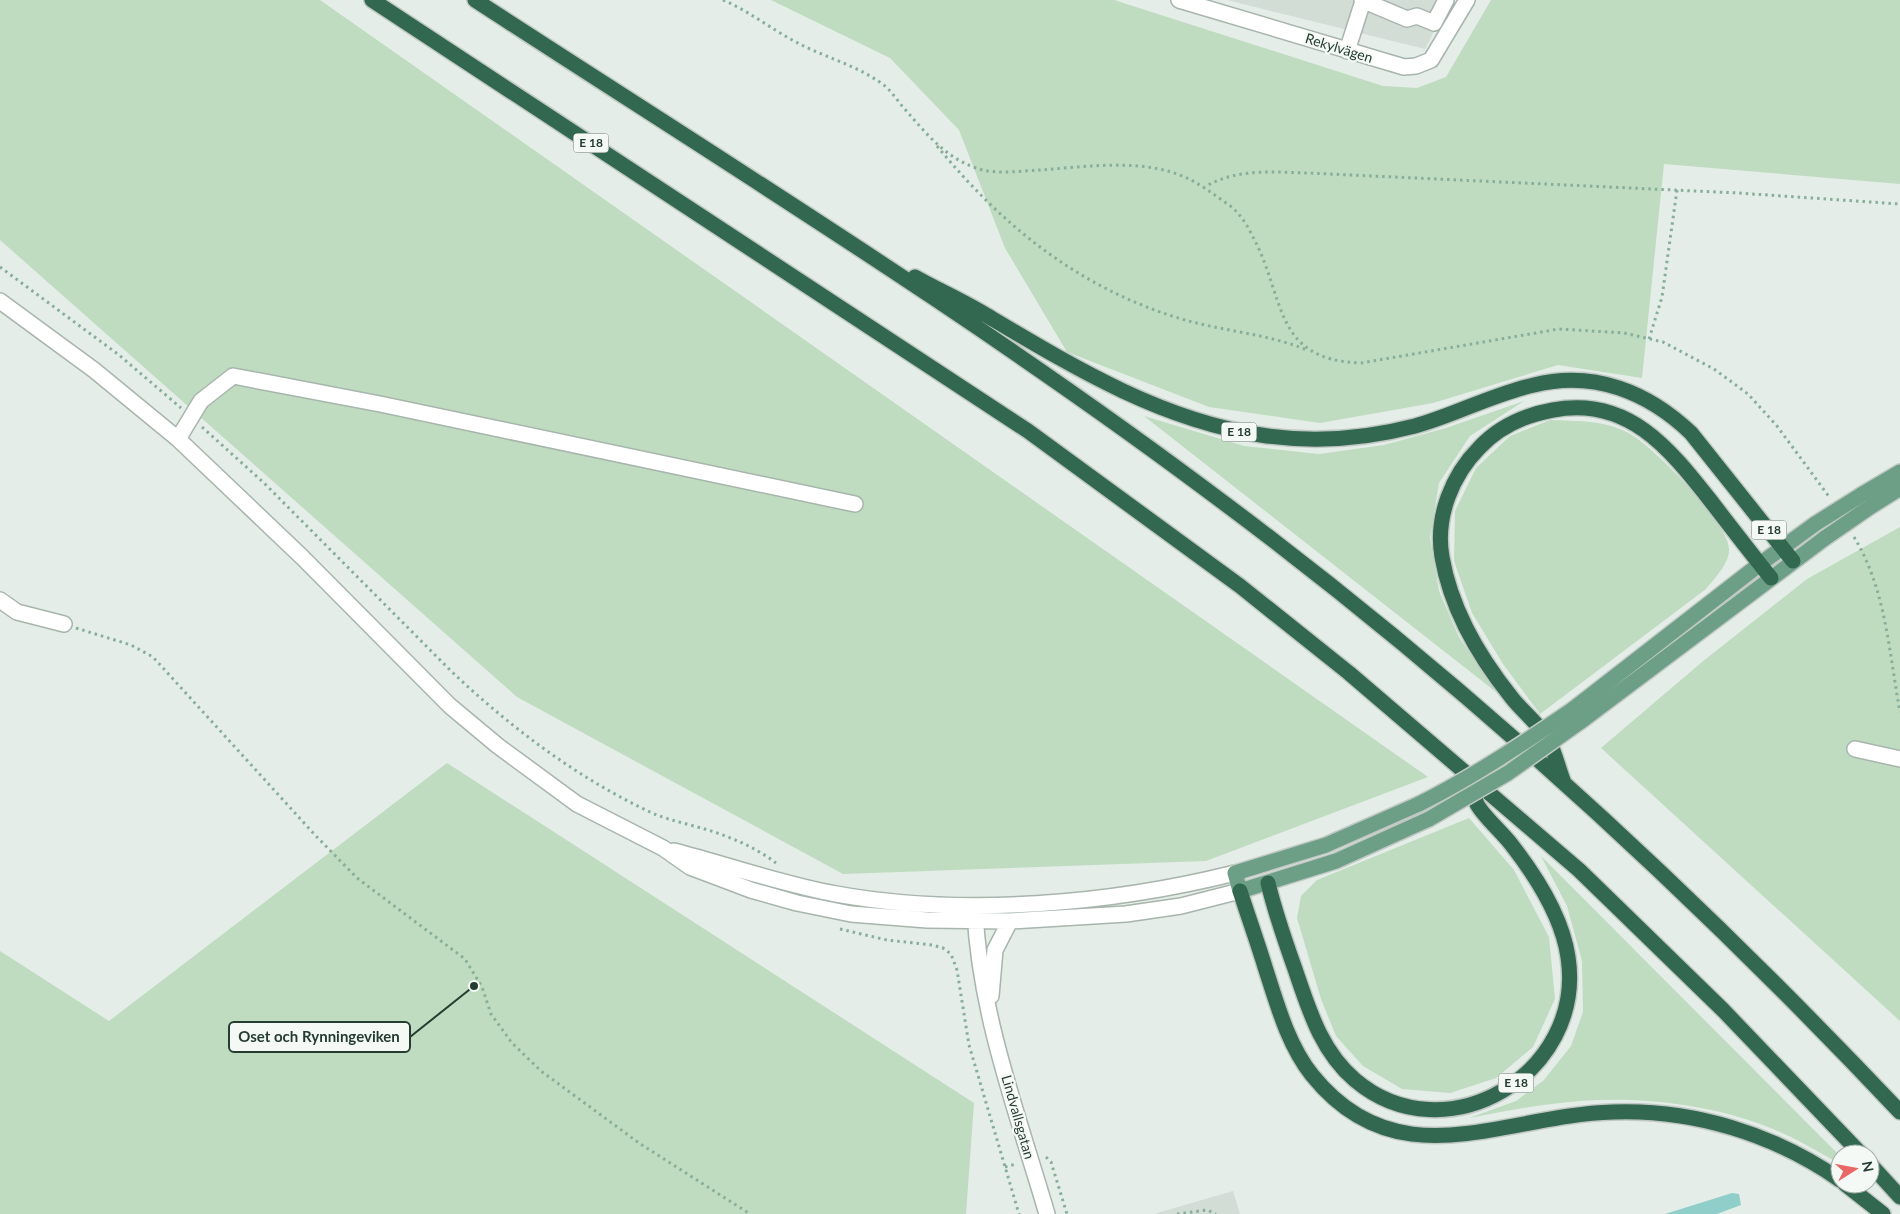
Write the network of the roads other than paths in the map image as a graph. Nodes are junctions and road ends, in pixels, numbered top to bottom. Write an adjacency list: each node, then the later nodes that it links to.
1 (372, 0): 24 (highway, E 18)
2 (475, 0): 8 (highway, E 18)
3 (1179, 0): 7 (street, Rekylvägen)
4 (1362, 0): 5 (street); 7 (street)
5 (1446, 0)
6 (1467, 0): 7 (street, Rekylvägen)
7 (1347, 51)
8 (742, 174): 15 (highway, E 18); 25 (highway, E 18)
9 (0, 301): 10 (street)
10 (178, 439): 14 (street); 26 (street)
11 (1900, 472): 13 (main road)
12 (1900, 488): 13 (main road)
13 (1864, 502): 15 (main road, bridge); 16 (main road, bridge)
14 (855, 504)
15 (1782, 548): 16 (highway, E 18); 17 (main road)
16 (1793, 561): 18 (main road)
17 (1760, 564): 18 (highway, E 18); 21 (main road); 25 (highway, E 18)
18 (1771, 578): 21 (main road)
19 (0, 600): 20 (street)
20 (64, 624)
21 (1576, 716): 27 (main road, bridge); 29 (main road, bridge)
22 (1855, 749): 23 (street)
23 (1900, 759)
24 (1469, 776): 29 (highway, E 18); 36 (highway, E 18)
25 (1563, 781): 35 (highway, E 18)
26 (663, 848): 31 (street); 32 (street)
27 (1264, 865): 28 (main road); 29 (main road, E 18)
28 (1235, 873): 30 (main road); 31 (street)
29 (1268, 883): 30 (main road)
30 (1240, 891): 33 (street); 37 (highway)
31 (974, 905): 32 (street, Lindvallsgatan)
32 (975, 921): 33 (street); 34 (street, Lindvallsgatan)
33 (1010, 921): 34 (street, Lindvallsgatan)
34 (990, 1020): 41 (street, Lindvallsgatan)
35 (1900, 1112)
36 (1851, 1144)
37 (1830, 1174)
38 (1880, 1175): 40 (highway)
39 (1858, 1194): 42 (highway)
40 (1900, 1197)
41 (1047, 1214)
42 (1883, 1214)

